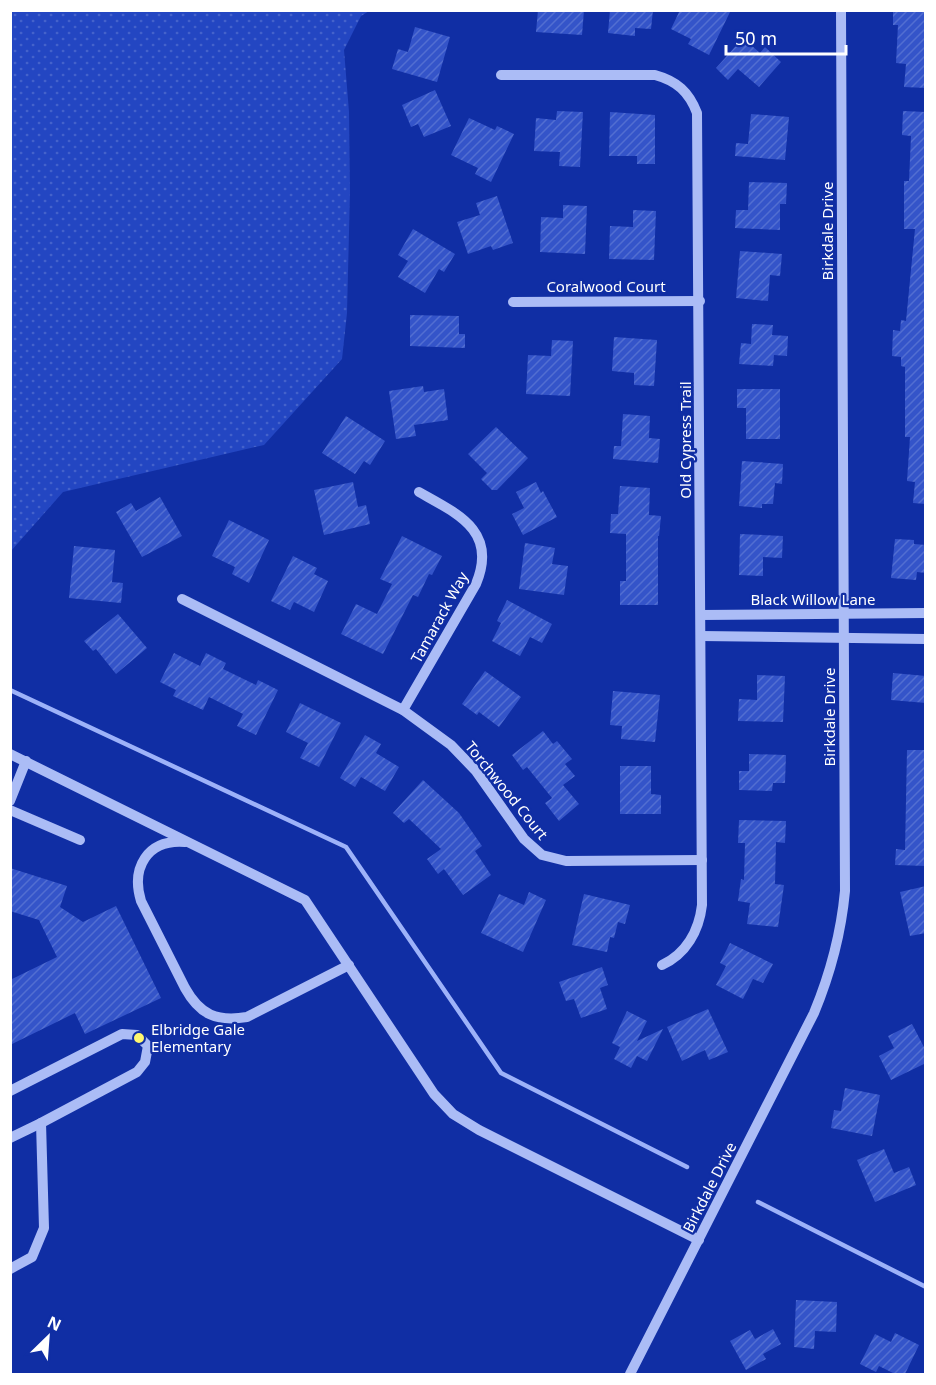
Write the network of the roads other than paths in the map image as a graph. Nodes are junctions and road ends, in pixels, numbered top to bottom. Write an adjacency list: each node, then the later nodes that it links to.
1 (841, 10): 9 (street, Birkdale Drive)
2 (501, 75): 3 (street, Old Cypress Trail)
3 (699, 301): 4 (street, Coralwood Court); 8 (street, Old Cypress Trail)
4 (513, 302)
5 (419, 492): 13 (street, Tamarack Way)
6 (182, 599): 13 (street, Torchwood Court)
7 (926, 613): 9 (street, Black Willow Lane)
8 (701, 615): 9 (street, Black Willow Lane); 10 (street, Old Cypress Trail)
9 (844, 615): 11 (street, Birkdale Drive)
10 (701, 636): 11 (street); 20 (street, Old Cypress Trail)
11 (844, 638): 12 (street); 26 (street, Birkdale Drive)
12 (926, 639)
13 (403, 710): 20 (street, Torchwood Court)
14 (10, 754): 15 (street)
15 (26, 761): 16 (street); 19 (street)
16 (10, 801)
17 (10, 810): 18 (street)
18 (80, 840)
19 (188, 842): 21 (street); 21 (street)
20 (702, 860): 22 (street, Old Cypress Trail)
21 (349, 965): 26 (street)
22 (662, 965)
23 (10, 1091): 24 (street)
24 (41, 1123): 25 (street); 27 (street)
25 (10, 1138)
26 (699, 1239): 28 (street, Birkdale Drive)
27 (10, 1269)
28 (630, 1374)

